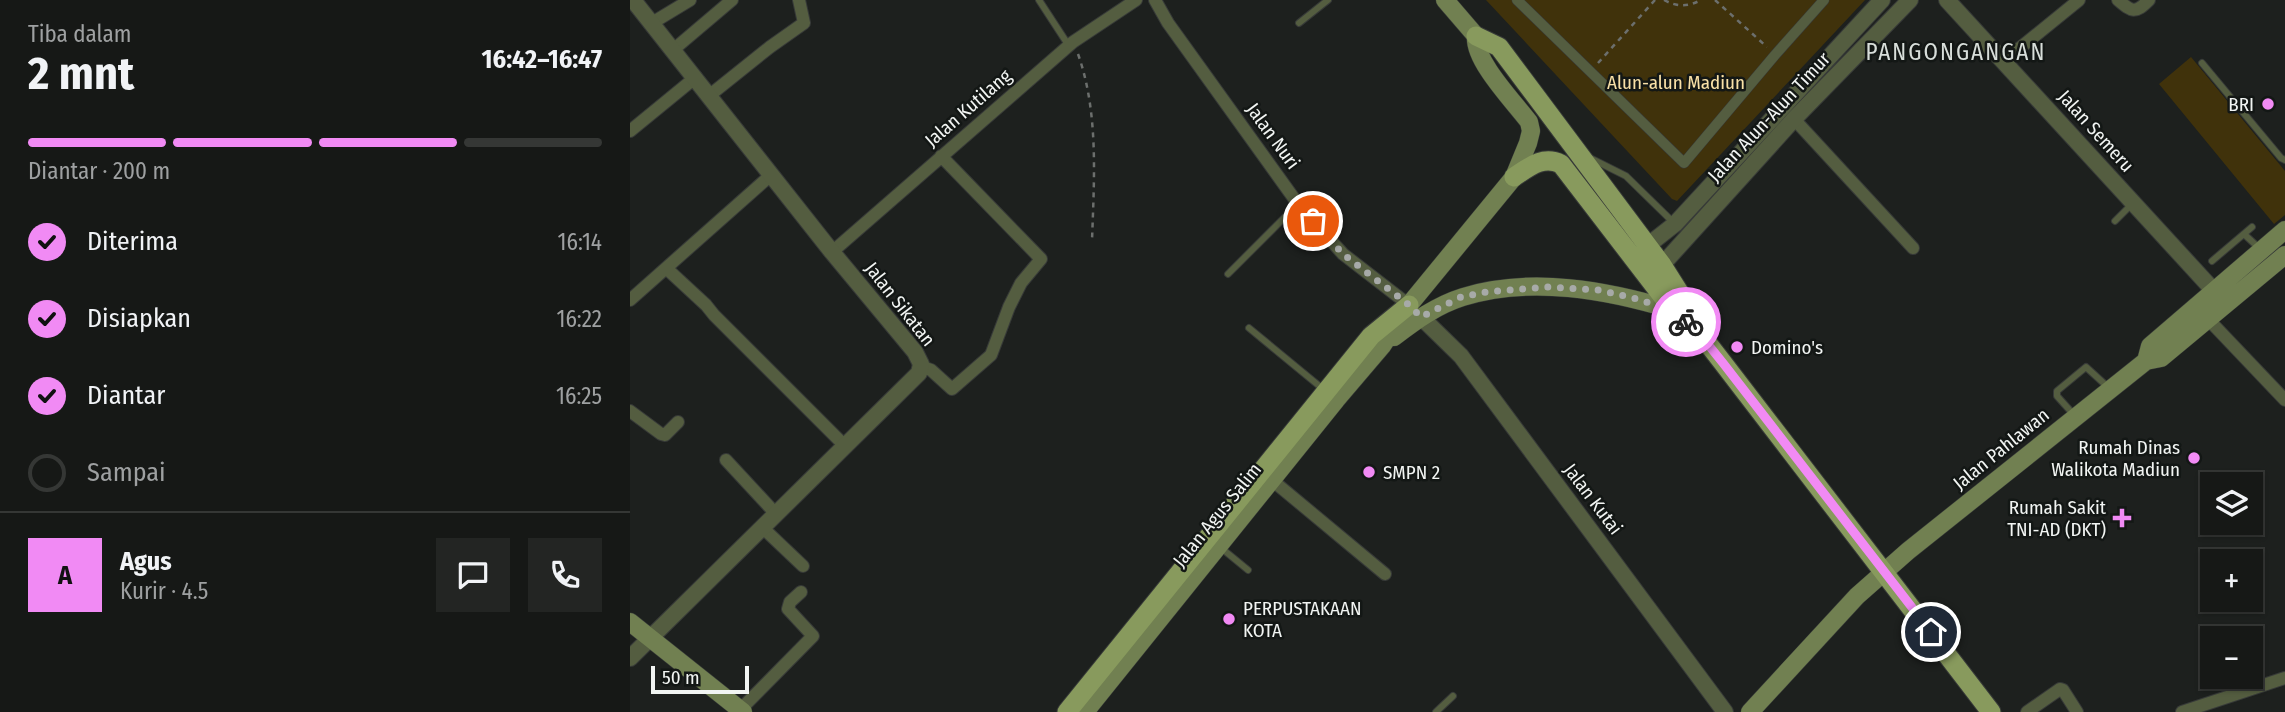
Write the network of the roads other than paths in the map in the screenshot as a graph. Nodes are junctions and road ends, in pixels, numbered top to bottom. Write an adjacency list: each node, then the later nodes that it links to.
1 (633, 0): 18 (street, Jalan Sikatan)
2 (690, 0): 18 (street)
3 (732, 0): 22 (street)
4 (799, 0): 26 (street)
5 (1039, 0): 21 (lane)
6 (1136, 0): 21 (street, Jalan Kutilang)
7 (1155, 0): 35 (street, Jalan Nuri)
8 (1328, 0): 19 (lane)
9 (1445, 0): 20 (main road)
10 (1517, 0): 11 (street)
11 (1824, 0)
12 (1882, 0): 37 (street, Jalan Alun-Alun Timur)
13 (1910, 0): 27 (street, Jalan Alun-Alun Timur)
14 (1947, 0): 23 (street, Jalan Semeru)
15 (2080, 0): 23 (street)
16 (2118, 0): 17 (street)
17 (2149, 0)
18 (652, 23): 22 (street, Jalan Sikatan)
19 (1300, 23)
20 (1476, 36): 29 (main road); 33 (main road, Jalan Agus Salim)
21 (1071, 44): 30 (street, Jalan Kutilang)
22 (673, 50): 25 (street, Jalan Sikatan)
23 (2004, 61): 34 (street, Jalan Semeru)
24 (2202, 63): 31 (lane)
25 (696, 77): 26 (street, Jalan Sikatan); 28 (street)
26 (710, 95): 32 (street, Jalan Sikatan)
27 (1794, 119): 42 (street); 47 (street, Jalan Alun-Alun Timur)
28 (630, 131)
29 (1579, 152): 37 (lane); 41 (main road)
30 (942, 156): 44 (street, Jalan Kutilang); 58 (street)
31 (2285, 160)
32 (772, 174): 44 (street, Jalan Sikatan); 48 (street)
33 (1514, 177): 52 (main road); 53 (main road, Jalan Agus Salim)
34 (2134, 203): 36 (lane); 50 (street, Jalan Semeru)
35 (1298, 204): 49 (lane); 53 (street, Jalan Nuri)
36 (2115, 220)
37 (1675, 224): 41 (street, Jalan Alun-Alun Timur)
38 (2252, 227): 40 (lane)
39 (2285, 230): 43 (main road, Jalan Pahlawan)
40 (2244, 234): 43 (lane); 46 (lane)
41 (1647, 246): 47 (main road)
42 (1913, 248)
43 (2260, 250): 50 (main road, Jalan Pahlawan)
44 (832, 252): 58 (street, Jalan Sikatan)
45 (2285, 255): 54 (main road, Jalan Pahlawan)
46 (2212, 261)
47 (1662, 265): 56 (main road)
48 (666, 268): 51 (street); 65 (street)
49 (1228, 274)
50 (2214, 291): 57 (main road, Jalan Pahlawan)
51 (630, 300)
52 (1673, 310): 53 (main road); 56 (main road)
53 (1415, 311): 60 (main road, Jalan Agus Salim); 60 (main road); 85 (street, Jalan Kutai)
54 (2207, 318): 57 (main road, Jalan Pahlawan); 61 (street)
55 (1249, 328): 60 (lane)
56 (1702, 337): 74 (main road)
57 (2146, 361): 59 (main road, Jalan Pahlawan)
58 (920, 366): 65 (street, Jalan Sikatan)
59 (2110, 389): 63 (main road, Jalan Pahlawan); 63 (lane)
60 (1331, 396): 67 (main road, Jalan Agus Salim); 70 (main road)
61 (2285, 400)
62 (630, 411): 64 (street)
63 (2076, 417): 74 (main road, Jalan Pahlawan)
64 (678, 422)
65 (845, 446): 68 (street, Jalan Sikatan)
66 (726, 460): 68 (street)
67 (1272, 480): 70 (main road, Jalan Agus Salim); 75 (street)
68 (776, 514): 69 (street, Jalan Sikatan)
69 (762, 527): 72 (street); 78 (street, Jalan Sikatan)
70 (1225, 527): 71 (main road, Jalan Agus Salim); 83 (main road)
71 (1219, 546): 73 (lane); 83 (main road, Jalan Agus Salim)
72 (803, 566)
73 (1248, 570)
74 (1885, 572): 86 (main road, Jalan Pahlawan); 87 (main road)
75 (1385, 574)
76 (801, 592): 82 (street)
77 (630, 622): 78 (main road)
78 (650, 638): 79 (street, Jalan Sikatan); 82 (main road)
79 (630, 658)
80 (2285, 678): 90 (street)
81 (1454, 696): 84 (lane)
82 (742, 711)
83 (1075, 711)
84 (1436, 712)
85 (1725, 712)
86 (1750, 712)
87 (1991, 712)
88 (2027, 712): 89 (street)
89 (2077, 712)
90 (2182, 712)

